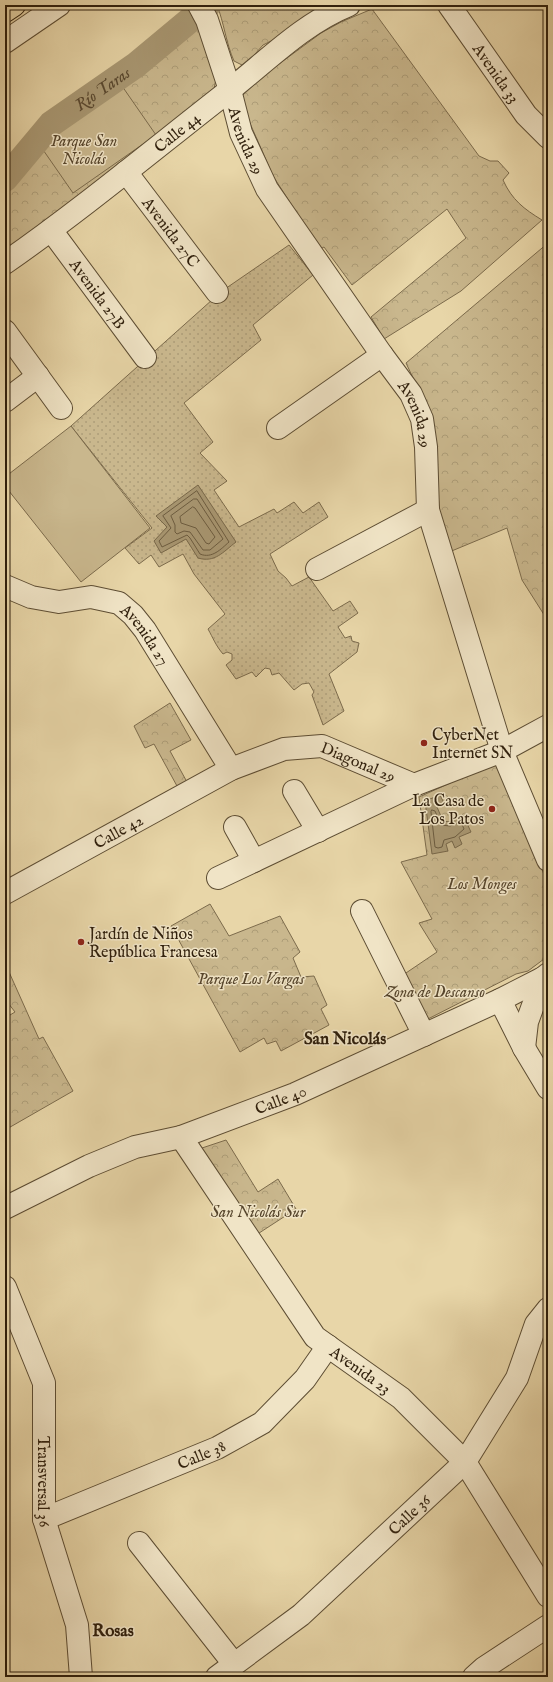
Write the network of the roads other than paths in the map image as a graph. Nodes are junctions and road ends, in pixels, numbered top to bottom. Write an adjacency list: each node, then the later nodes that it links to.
1 (14, 5): 5 (highway)
2 (59, 5): 7 (street)
3 (349, 5): 8 (street, Calle 44)
4 (449, 5): 9 (street, Avenida 33)
5 (5, 11)
6 (203, 13): 8 (street, Avenida 29)
7 (5, 42)
8 (230, 90): 10 (street, Calle 44); 15 (street, Avenida 29)
9 (548, 137)
10 (126, 172): 11 (street, Calle 44); 13 (street, Avenida 27C)
11 (51, 230): 12 (street, Calle 44); 16 (street, Avenida 27B)
12 (5, 263)
13 (217, 292)
14 (5, 331): 17 (street)
15 (382, 355): 20 (street); 21 (street, Avenida 29)
16 (144, 357)
17 (38, 376): 18 (street); 19 (street)
18 (5, 401)
19 (61, 408)
20 (278, 428)
21 (428, 510): 22 (street); 25 (street, Avenida 29)
22 (317, 569)
23 (5, 586): 26 (street, Avenida 27)
24 (548, 726): 25 (street, Diagonal 29)
25 (502, 751): 27 (street, Diagonal 29); 31 (street, Avenida 29)
26 (231, 769): 27 (street, Diagonal 29); 34 (street, Calle 42)
27 (414, 785): 30 (street)
28 (294, 791): 30 (street)
29 (235, 828): 32 (street)
30 (318, 831): 32 (street)
31 (548, 860)
32 (254, 862): 33 (street)
33 (218, 878)
34 (5, 894)
35 (362, 912): 38 (street)
36 (545, 976): 37 (street, Calle 40); 39 (street)
37 (500, 1000): 38 (street, Calle 40); 39 (street)
38 (424, 1035): 41 (street, Calle 40)
39 (524, 1048): 40 (street)
40 (548, 1088)
41 (181, 1137): 42 (street, Calle 40); 45 (street, Avenida 23)
42 (5, 1208)
43 (5, 1287): 47 (street, Transversal 36)
44 (548, 1309): 46 (street, Calle 36)
45 (328, 1346): 46 (street, Avenida 23); 47 (street, Calle 38)
46 (465, 1462): 49 (street, Avenida 23); 51 (street, Calle 36)
47 (44, 1519): 52 (street, Transversal 36)
48 (138, 1543): 51 (street)
49 (548, 1596)
50 (548, 1626): 53 (street)
51 (225, 1671)
52 (81, 1677)
53 (474, 1677)

